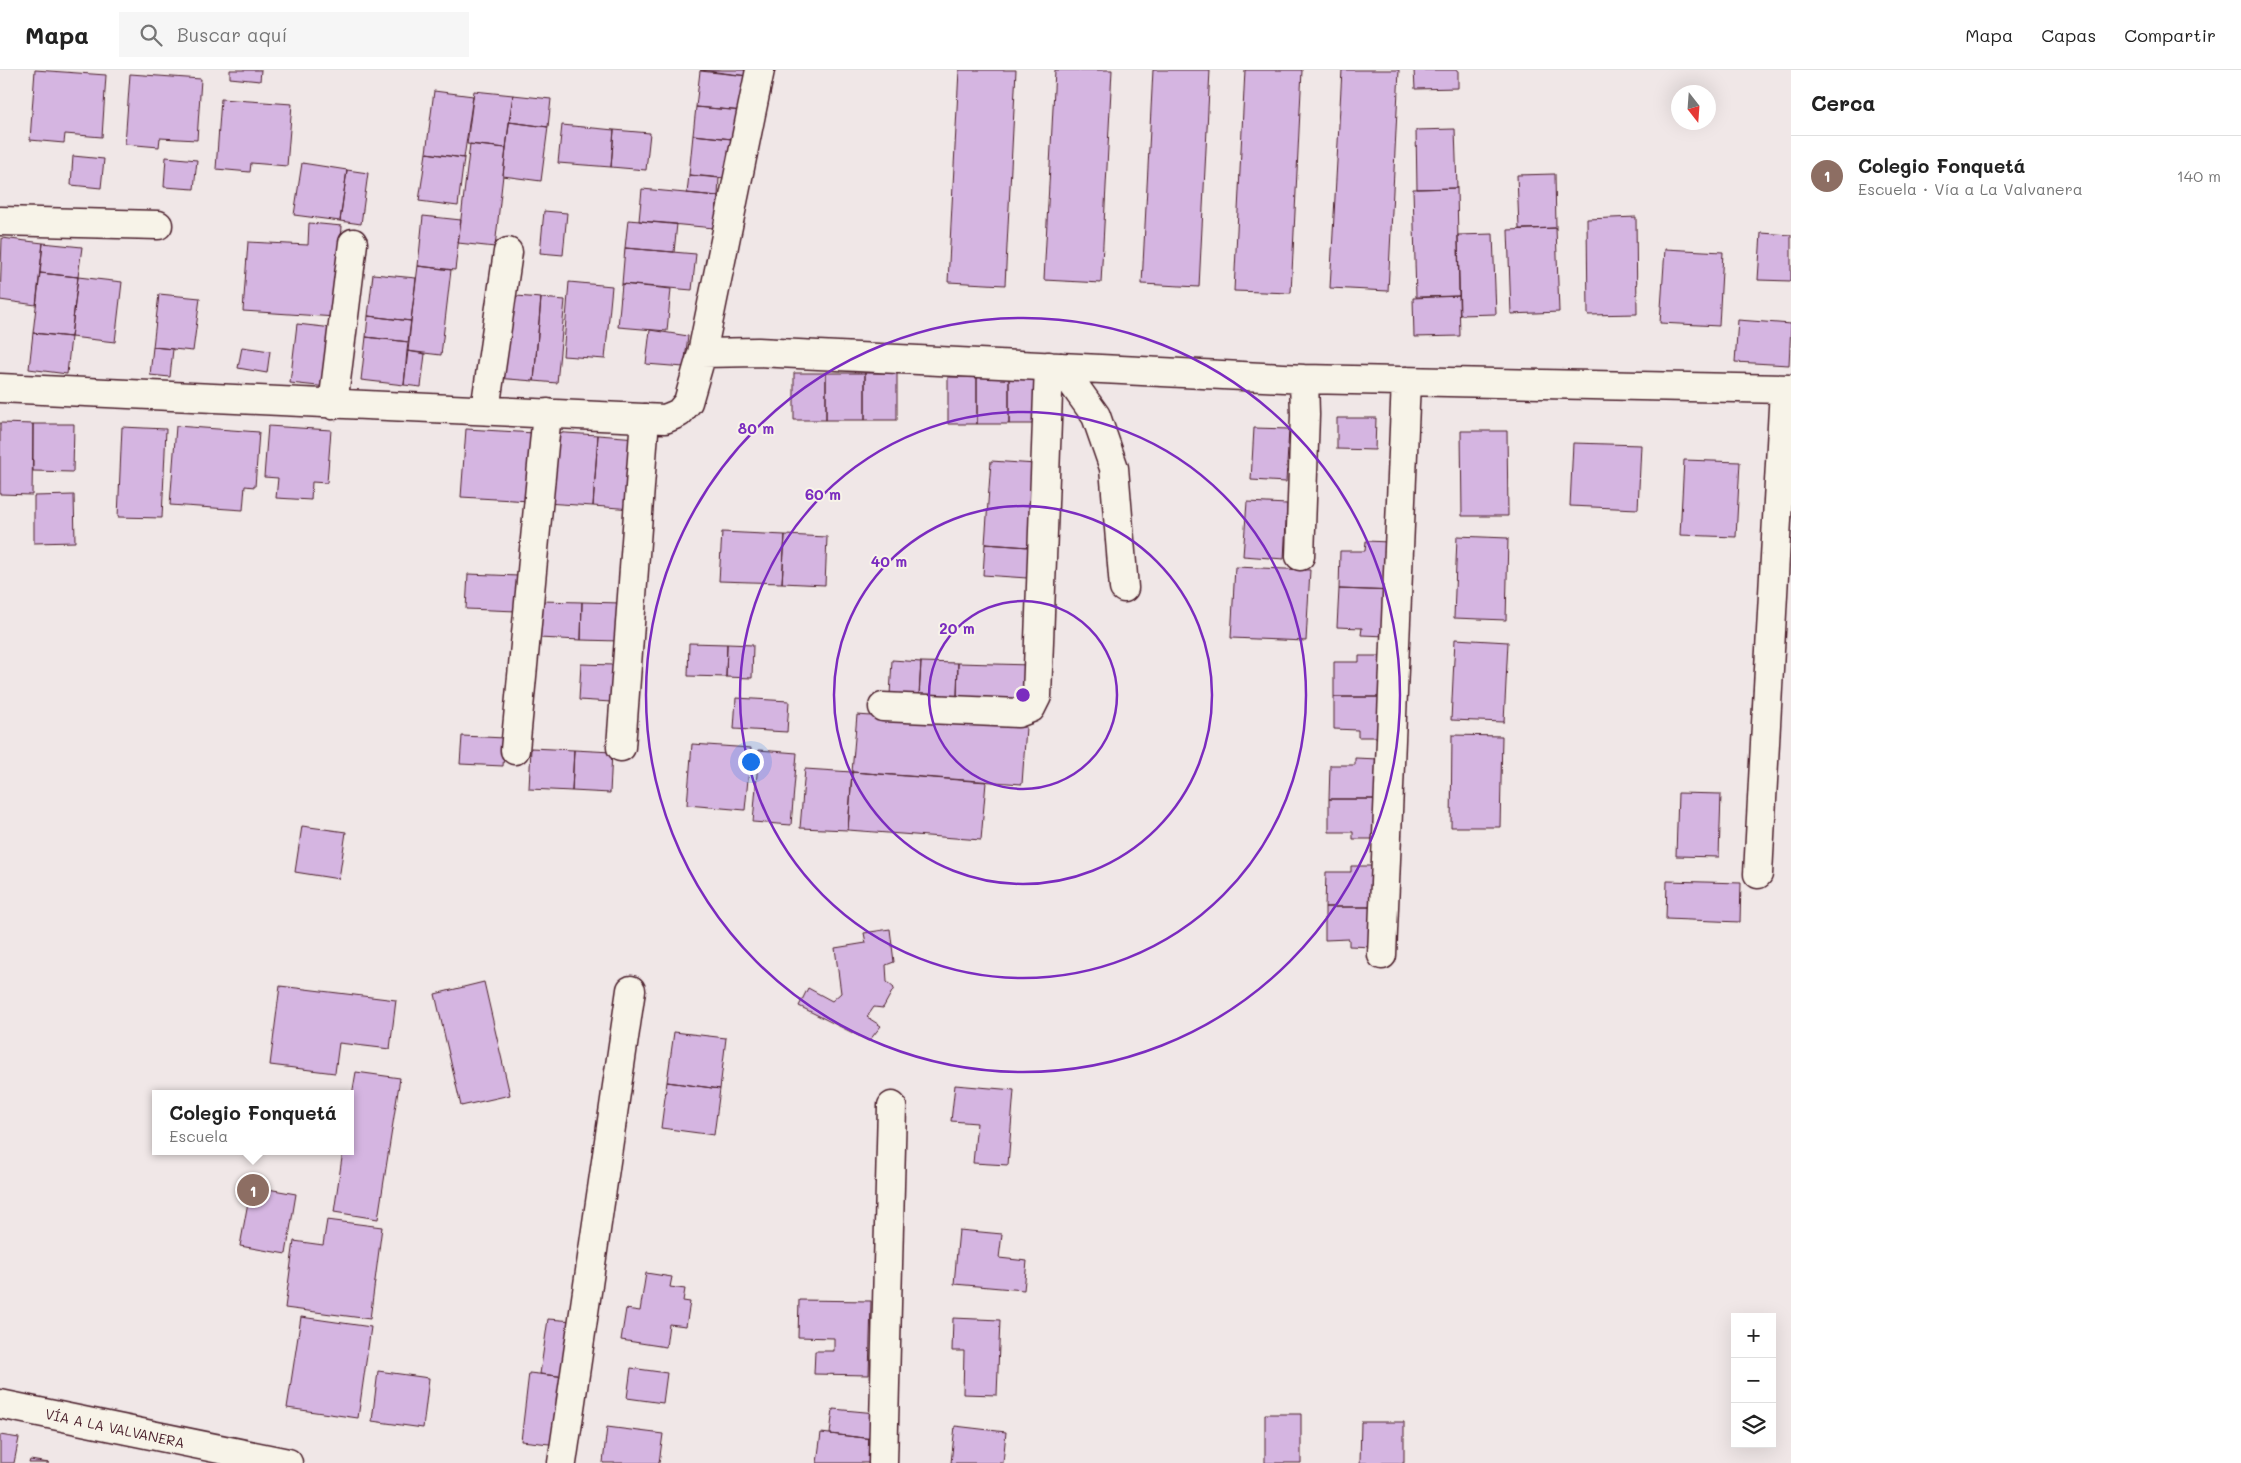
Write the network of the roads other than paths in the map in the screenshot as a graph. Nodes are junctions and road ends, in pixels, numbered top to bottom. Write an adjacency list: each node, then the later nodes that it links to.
1 (760, 70): 6 (street)
2 (0, 220): 3 (street)
3 (158, 226)
4 (353, 243): 12 (street)
5 (508, 252): 13 (street)
6 (702, 353): 7 (street); 15 (street)
7 (1062, 373): 8 (street); 17 (street); 18 (street)
8 (1304, 378): 9 (street); 16 (street)
9 (1406, 381): 11 (street); 22 (street)
10 (0, 388): 12 (street)
11 (1788, 389): 21 (street)
12 (333, 405): 13 (street)
13 (484, 410): 14 (street)
14 (547, 413): 15 (street); 20 (street)
15 (645, 418): 19 (street)
16 (1300, 556)
17 (1124, 588)
18 (883, 707)
19 (621, 747)
20 (515, 750)
21 (1758, 874)
22 (1382, 955)
23 (631, 990): 27 (street)
24 (892, 1106): 28 (street)
25 (0, 1404): 26 (street, VÍA A LA VALVANERA)
26 (288, 1463)
27 (562, 1463)
28 (883, 1463)

